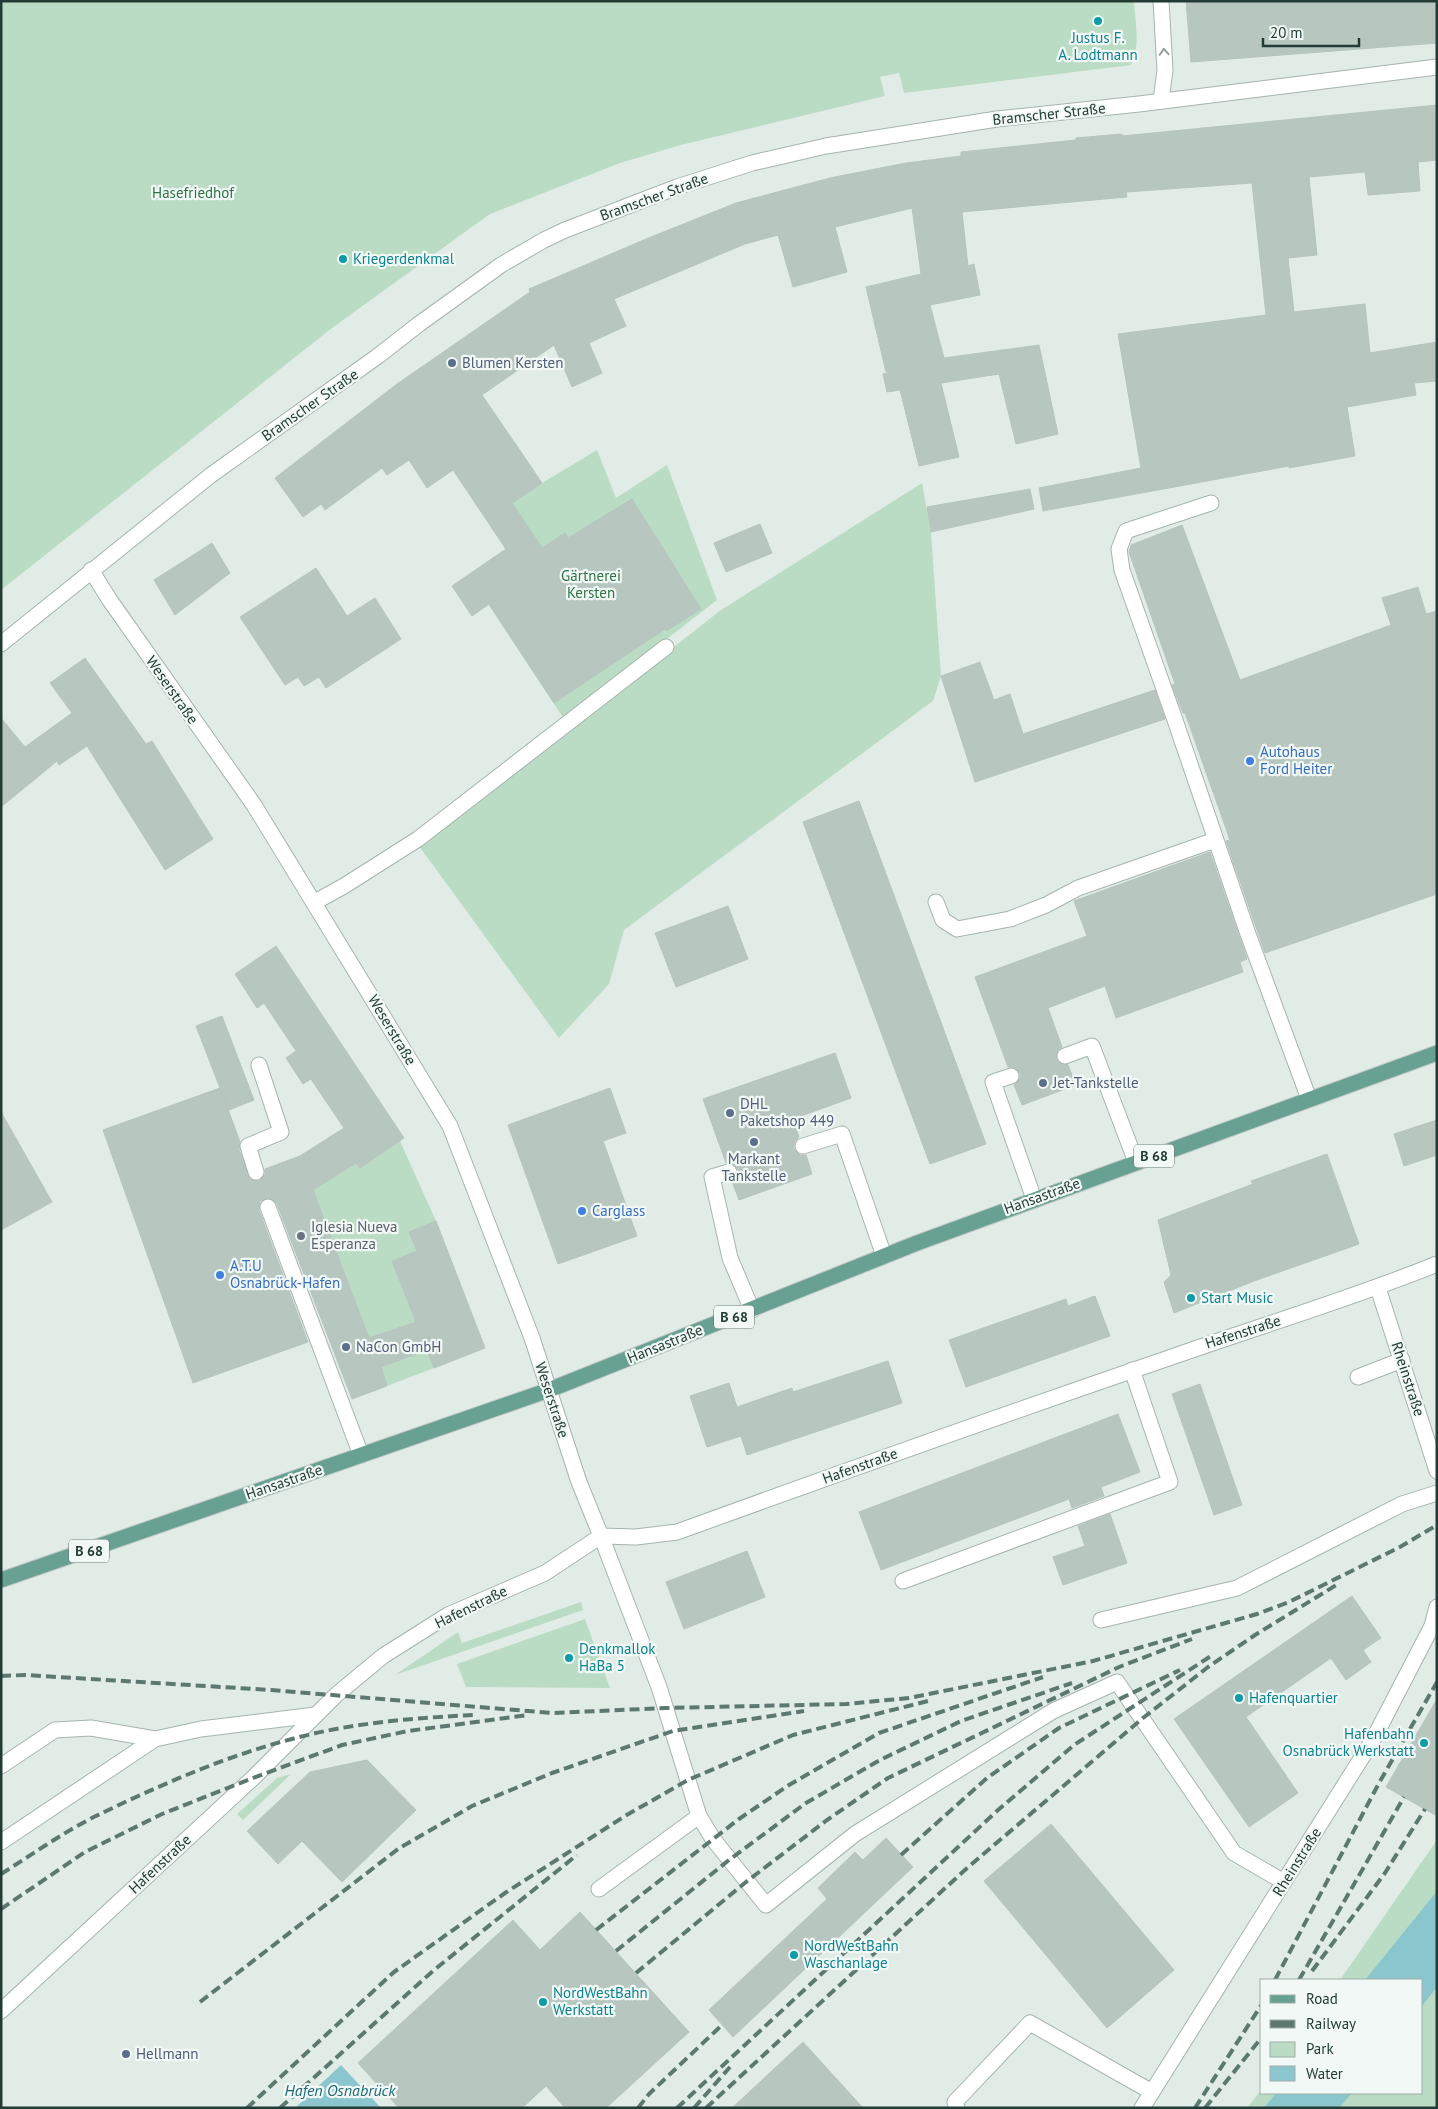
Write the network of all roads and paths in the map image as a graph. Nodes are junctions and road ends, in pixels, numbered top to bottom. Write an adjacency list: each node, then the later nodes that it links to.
1 (1161, 1): 3 (street, one-way to 1)
2 (1437, 67): 3 (street, Bramscher Straße)
3 (1161, 100): 5 (street, Bramscher Straße)
4 (1211, 503): 8 (street)
5 (91, 570): 6 (street, Bramscher Straße); 9 (street, Weserstraße)
6 (1, 644)
7 (666, 647): 9 (street)
8 (1215, 840): 10 (street); 15 (street)
9 (315, 902): 29 (street, Weserstraße)
10 (936, 902)
11 (1437, 1053): 15 (main road, Hansastraße / B 68)
12 (1065, 1056): 17 (street)
13 (259, 1066): 18 (street)
14 (1011, 1076): 20 (street)
15 (1309, 1099): 17 (main road, Hansastraße / B 68)
16 (803, 1146): 22 (street)
17 (1136, 1162): 20 (main road, Hansastraße / B 68)
18 (256, 1172)
19 (729, 1172): 25 (street)
20 (1034, 1199): 22 (main road, Hansastraße / B 68)
21 (268, 1206): 31 (street)
22 (884, 1256): 25 (main road, Hansastraße / B 68)
23 (1437, 1264): 24 (street, Hafenstraße)
24 (1378, 1288): 26 (street, Rheinstraße); 27 (street, Hafenstraße)
25 (752, 1310): 29 (main road, Hansastraße / B 68)
26 (1402, 1360): 28 (street); 30 (street, Rheinstraße)
27 (1132, 1370): 34 (street, Hafenstraße); 36 (street)
28 (1358, 1377)
29 (549, 1390): 31 (main road, Hansastraße / B 68); 34 (street, Weserstraße)
30 (1434, 1447): 32 (street, Rheinstraße)
31 (361, 1455): 35 (main road, Hansastraße / B 68)
32 (1437, 1471)
33 (1437, 1493): 38 (street)
34 (601, 1536): 39 (street, Hafenstraße); 42 (street, Weserstraße)
35 (1, 1580)
36 (903, 1581)
37 (1437, 1607): 44 (street, Rheinstraße)
38 (1101, 1620)
39 (315, 1715): 40 (street); 46 (street, Hafenstraße)
40 (155, 1739): 41 (street); 43 (street)
41 (1, 1766)
42 (699, 1816): 44 (street, Weserstraße); 45 (street)
43 (1, 1842)
44 (1284, 1882): 47 (street, Rheinstraße)
45 (599, 1889)
46 (1, 2011)
47 (1152, 2092): 48 (street); 49 (street, Rheinstraße)
48 (957, 2108)
49 (1142, 2108)

